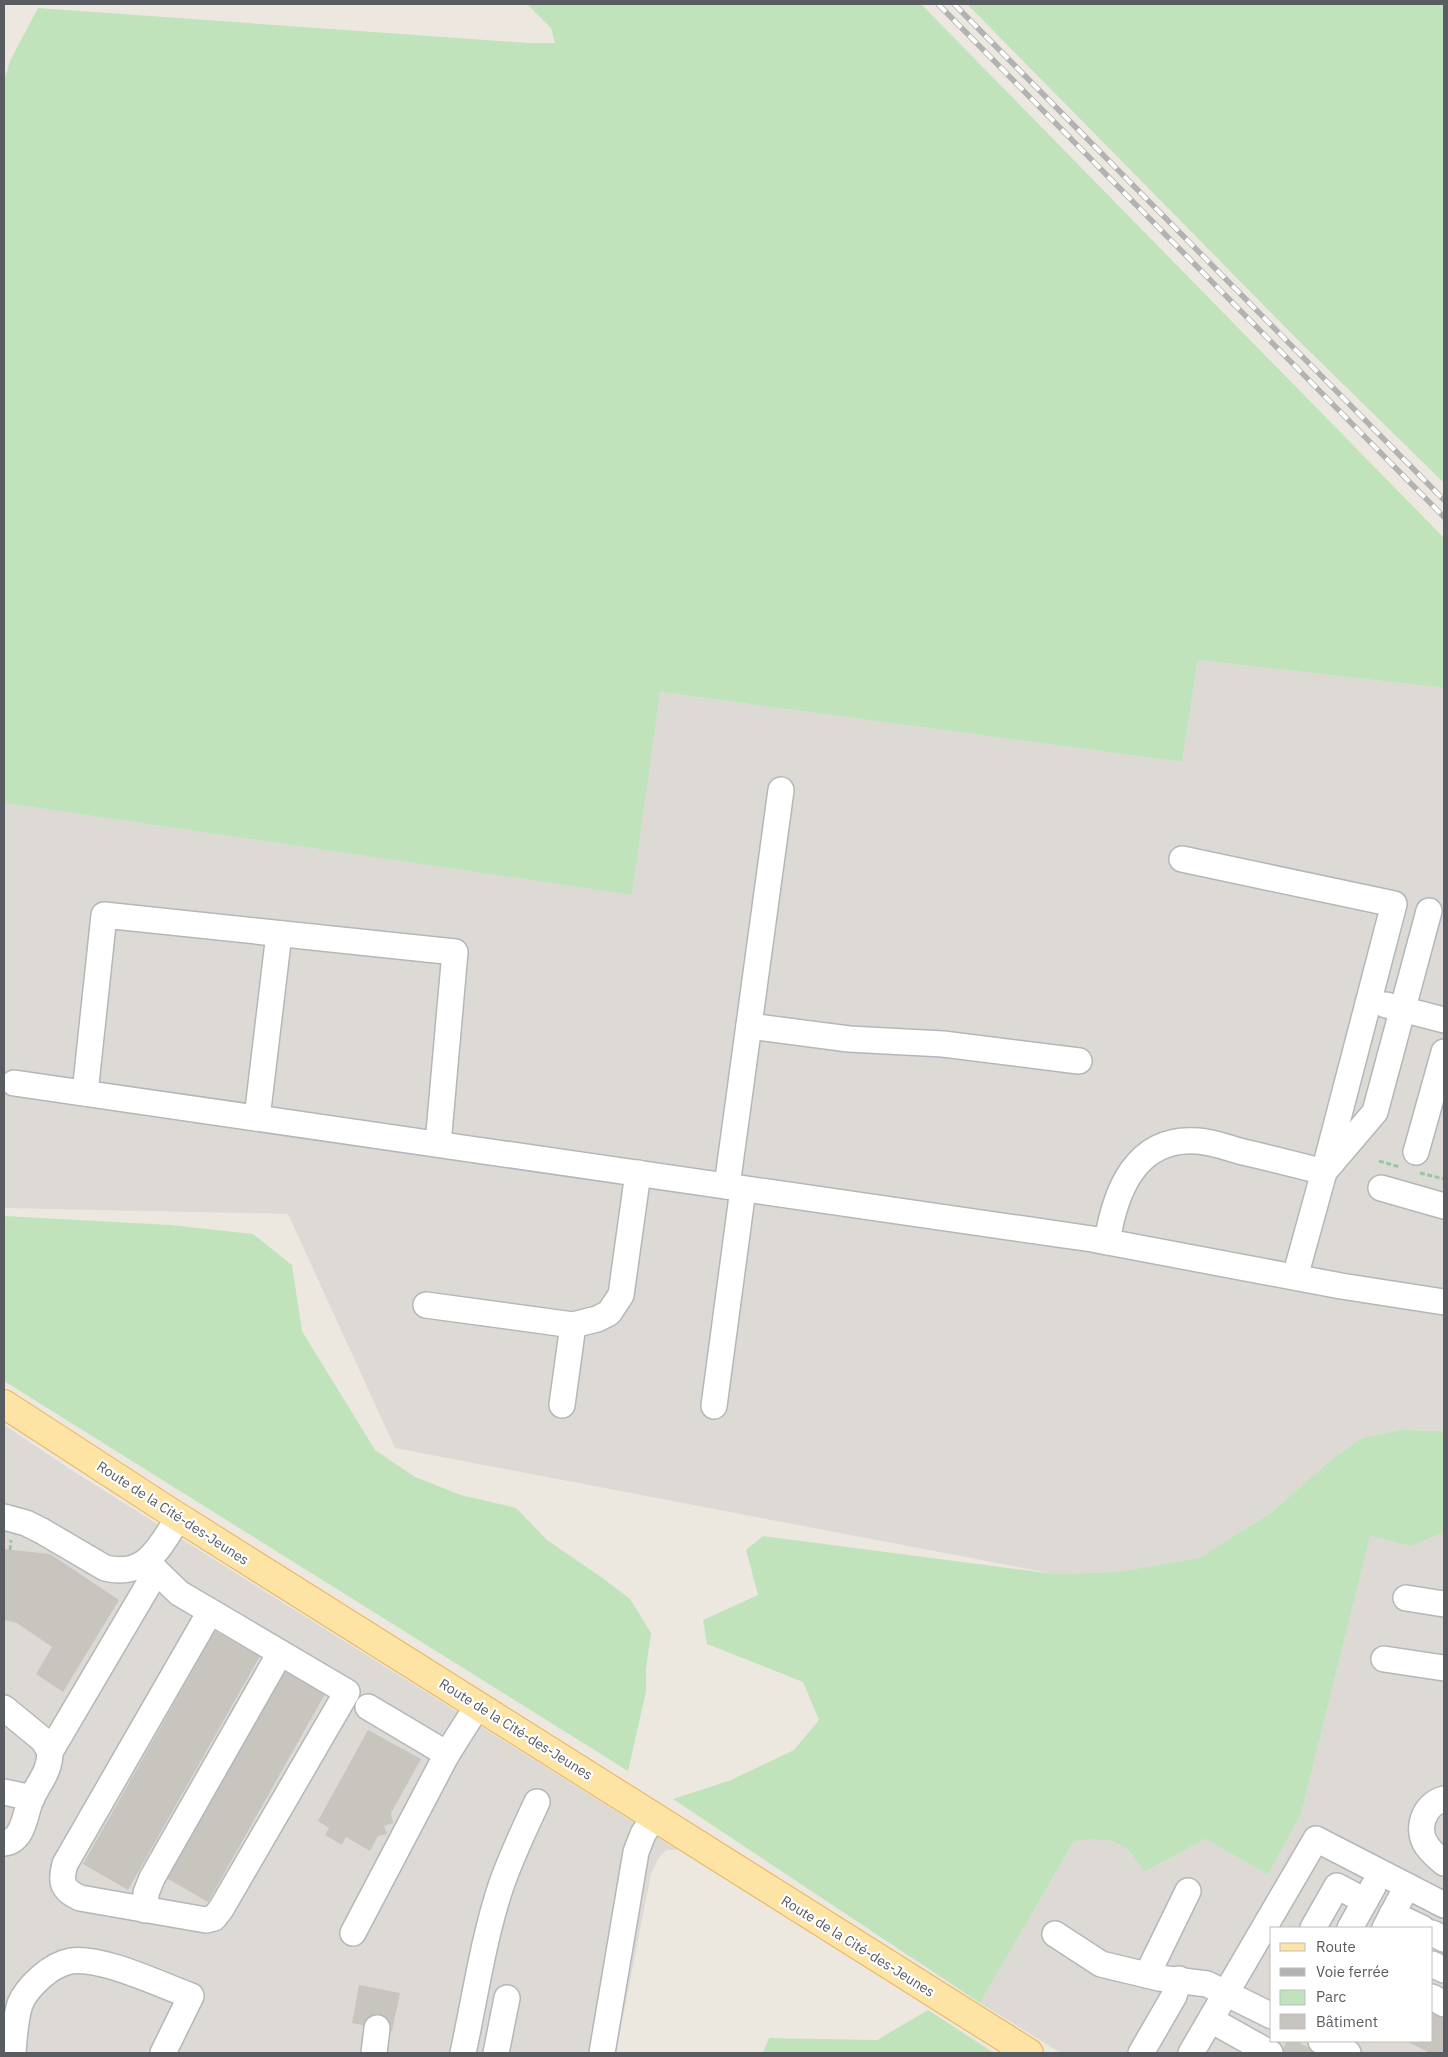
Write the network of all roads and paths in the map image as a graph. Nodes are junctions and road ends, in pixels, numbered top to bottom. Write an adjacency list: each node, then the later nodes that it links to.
1 (781, 790): 9 (lane)
2 (1182, 859): 3 (lane)
3 (1394, 904): 4 (lane); 6 (lane)
4 (1436, 913): 7 (lane)
5 (279, 934): 13 (lane); 14 (lane); 15 (lane)
6 (1369, 1001): 7 (lane); 17 (lane)
7 (1402, 1010): 8 (lane); 17 (lane)
8 (1444, 1020)
9 (748, 1026): 11 (lane); 19 (lane)
10 (1444, 1052): 16 (lane)
11 (1079, 1061)
12 (14, 1083): 13 (lane)
13 (85, 1093): 14 (lane)
14 (257, 1118): 15 (lane)
15 (438, 1144): 18 (lane)
16 (1416, 1152)
17 (1324, 1172): 22 (lane); 23 (lane)
18 (638, 1173): 19 (lane); 26 (lane)
19 (735, 1187): 22 (lane); 29 (lane)
20 (1381, 1188): 21 (lane)
21 (1444, 1206)
22 (1107, 1242): 23 (lane)
23 (1294, 1276): 24 (lane)
24 (1444, 1302)
25 (426, 1305): 26 (lane)
26 (573, 1325): 28 (lane)
27 (4, 1404): 31 (main road, Route de la Cité-des-Jeunes)
28 (562, 1405)
29 (714, 1406)
30 (4, 1517): 32 (lane)
31 (179, 1517): 32 (lane); 39 (main road, Route de la Cité-des-Jeunes)
32 (151, 1567): 35 (lane); 42 (lane)
33 (1406, 1598): 34 (lane)
34 (1444, 1604)
35 (210, 1612): 36 (lane); 56 (lane)
36 (280, 1653): 56 (lane); 56 (lane)
37 (1384, 1658): 38 (lane)
38 (1444, 1668)
39 (478, 1705): 43 (lane); 48 (main road, Route de la Cité-des-Jeunes)
40 (368, 1707): 43 (lane)
41 (4, 1708): 42 (lane)
42 (50, 1752): 45 (lane)
43 (447, 1754): 61 (lane)
44 (4, 1792): 45 (lane)
45 (32, 1798): 49 (lane)
46 (1444, 1800): 50 (lane)
47 (537, 1802): 77 (lane)
48 (654, 1817): 79 (lane); 80 (main road, Route de la Cité-des-Jeunes)
49 (4, 1844)
50 (1444, 1863)
51 (1381, 1872): 52 (lane); 54 (lane); 65 (lane)
52 (1407, 1886): 55 (lane); 57 (lane)
53 (1188, 1891): 63 (lane)
54 (1365, 1901): 58 (lane); 59 (lane)
55 (1444, 1904)
56 (145, 1910)
57 (1389, 1921): 60 (lane)
58 (1314, 1927)
59 (1351, 1927)
60 (1417, 1927)
61 (353, 1933)
62 (1055, 1934): 63 (lane)
63 (1147, 1975): 64 (lane)
64 (1179, 1979): 65 (lane); 81 (lane)
65 (1227, 1993): 69 (lane); 70 (lane)
66 (507, 1998): 78 (lane)
67 (1433, 1998): 68 (lane)
68 (1444, 2004)
69 (1270, 2010)
70 (1211, 2020): 73 (lane); 82 (lane)
71 (377, 2028): 76 (lane)
72 (1326, 2042): 83 (lane)
73 (1194, 2052)
74 (13, 2053): 75 (lane)
75 (163, 2053)
76 (374, 2053)
77 (463, 2053)
78 (496, 2053)
79 (602, 2053)
80 (1029, 2053)
81 (1141, 2053)
82 (1270, 2053)
83 (1348, 2053)

